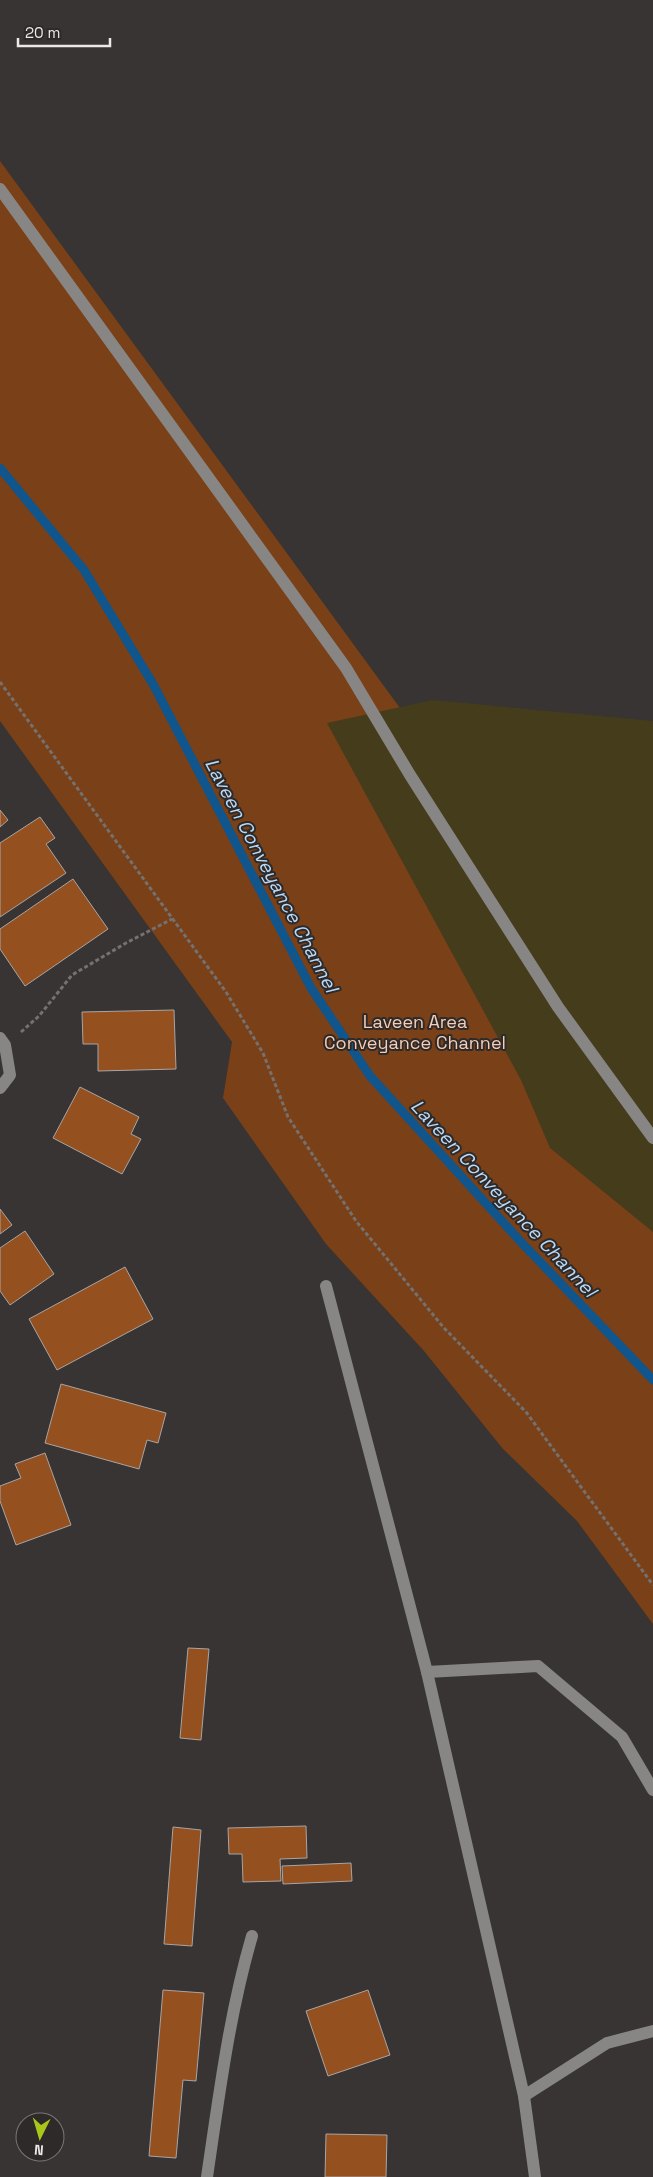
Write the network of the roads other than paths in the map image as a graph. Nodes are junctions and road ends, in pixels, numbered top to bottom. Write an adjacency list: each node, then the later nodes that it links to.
1 (0, 189): 4 (street)
2 (3, 1041): 3 (street)
3 (0, 1088)
4 (653, 1138)
5 (326, 1286): 6 (street)
6 (428, 1672): 7 (street); 10 (street)
7 (653, 1790)
8 (252, 1936): 11 (street)
9 (653, 2031): 10 (street)
10 (524, 2096): 12 (street)
11 (207, 2177)
12 (535, 2177)

